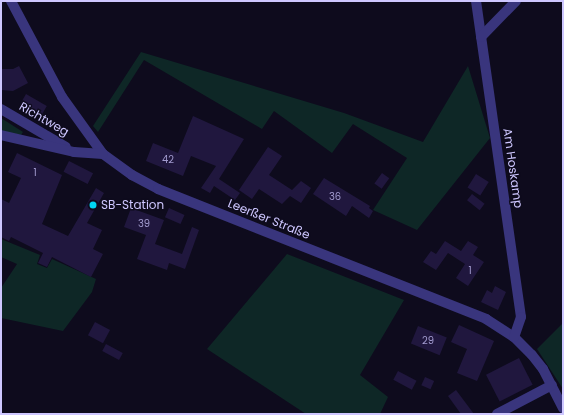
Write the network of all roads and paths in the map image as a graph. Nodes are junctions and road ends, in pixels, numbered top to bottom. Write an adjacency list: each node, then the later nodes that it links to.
1 (11, 1): 8 (street, Leerßer Straße)
2 (476, 1): 4 (street, Am Hoskamp)
3 (516, 1): 4 (street)
4 (481, 37): 9 (street, Am Hoskamp)
5 (1, 109): 7 (street, Richtweg)
6 (1, 136): 7 (street)
7 (74, 152): 8 (street)
8 (103, 154): 9 (street, Leerßer Straße)
9 (514, 338): 10 (street, Leerßer Straße)
10 (552, 385): 11 (street, Leerßer Straße); 12 (street)
11 (563, 408)
12 (497, 414)

